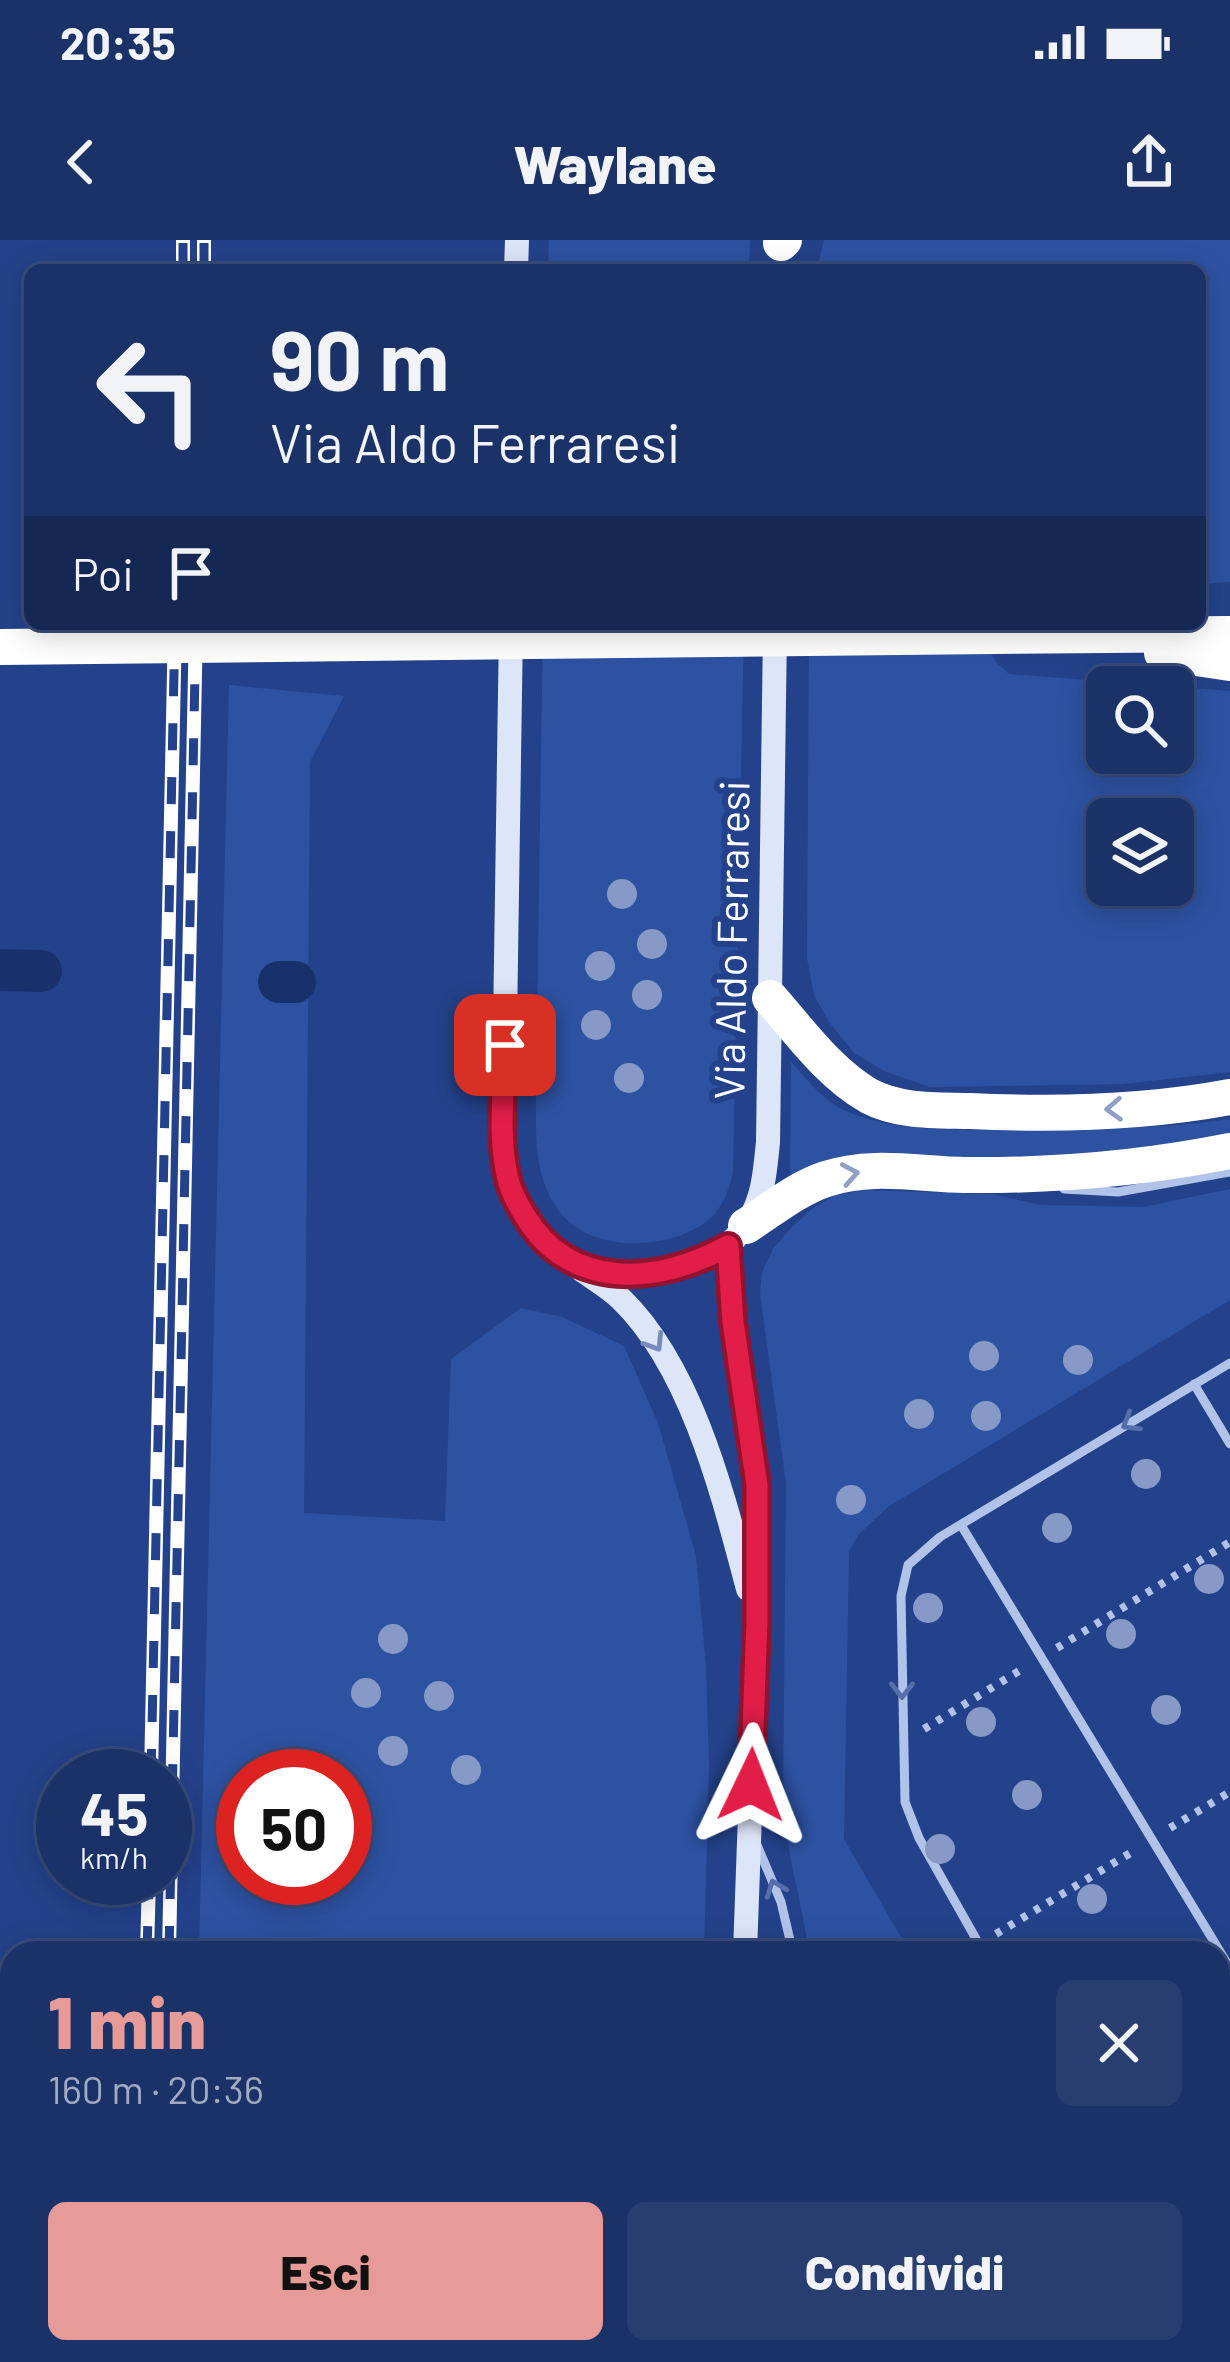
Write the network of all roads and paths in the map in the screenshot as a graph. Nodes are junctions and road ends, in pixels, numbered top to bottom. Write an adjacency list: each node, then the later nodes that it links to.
1 (511, 630): 14 (main road, Via Aldo Ferraresi)
2 (776, 630): 8 (main road, Via Aldo Ferraresi)
3 (1089, 630): 5 (highway)
4 (1230, 634): 5 (highway)
5 (1040, 636): 6 (highway, bridge); 7 (highway)
6 (0, 647)
7 (1230, 663)
8 (770, 998): 9 (highway, one-way to 8); 13 (main road, Via Aldo Ferraresi)
9 (1230, 1097)
10 (1230, 1151): 12 (highway)
11 (1230, 1172): 12 (lane)
12 (1001, 1174): 13 (highway, one-way to 12)
13 (737, 1236): 14 (main road); 20 (main road, Via Aldo Ferraresi)
14 (572, 1263): 20 (main road, Via Aldo Ferraresi, one-way to 20)
15 (1230, 1363): 16 (lane)
16 (1194, 1384): 17 (lane); 18 (lane, one-way to 18)
17 (1230, 1444)
18 (961, 1526): 21 (lane); 22 (lane, one-way to 22)
19 (1230, 1542): 21 (path)
20 (757, 1620): 24 (main road, Via Aldo Ferraresi)
21 (1041, 1658): 22 (path); 25 (lane)
22 (903, 1742): 28 (lane)
23 (1230, 1792): 25 (path)
24 (750, 1826): 26 (main road, Via Aldo Ferraresi); 27 (lane, one-way to 24)
25 (1152, 1840): 29 (path); 30 (lane)
26 (746, 1941)
27 (790, 1941)
28 (978, 1941)
29 (994, 1941)
30 (1214, 1941)

